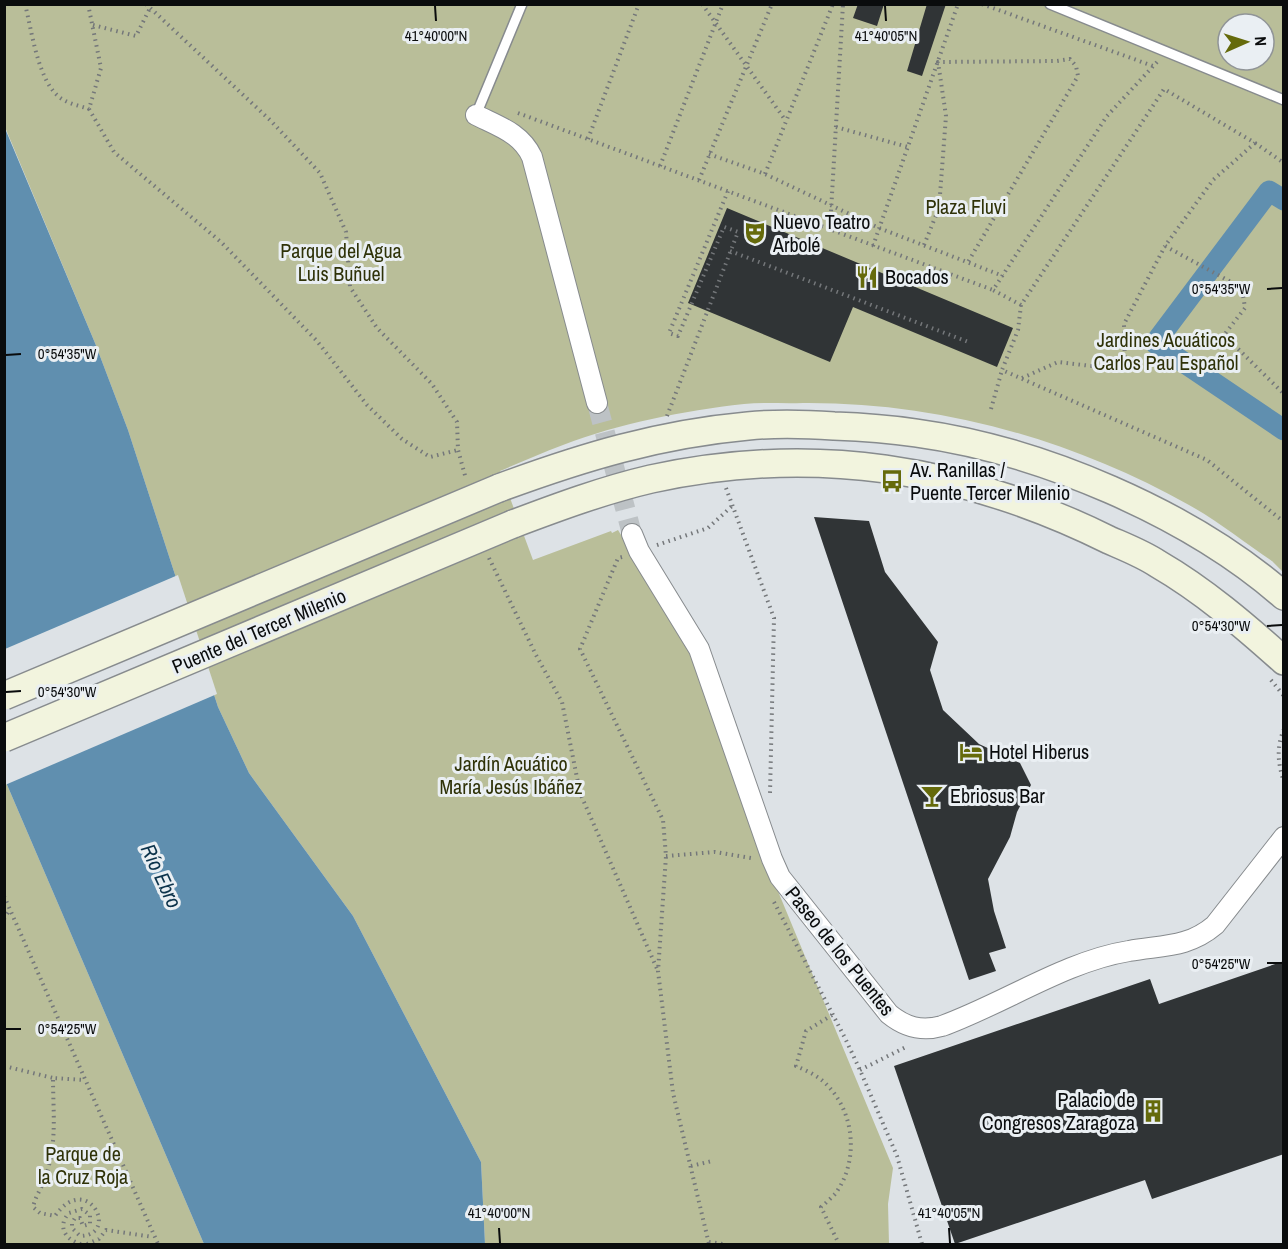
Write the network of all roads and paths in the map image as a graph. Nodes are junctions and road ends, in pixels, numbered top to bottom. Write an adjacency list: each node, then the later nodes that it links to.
1 (25, 4): 21 (path)
2 (88, 4): 15 (path)
3 (522, 4): 22 (lane)
4 (639, 4): 26 (path)
5 (702, 4): 14 (path)
6 (723, 4): 14 (path)
7 (772, 4): 18 (path)
8 (833, 4): 23 (path)
9 (843, 4): 24 (path)
10 (958, 4): 17 (path)
11 (982, 4): 19 (path)
12 (1050, 4): 16 (lane)
13 (148, 6): 15 (path); 53 (path)
14 (716, 23): 18 (path); 31 (path)
15 (93, 25): 21 (path)
16 (1165, 53): 19 (path); 20 (lane)
17 (938, 62): 28 (path); 38 (path); 42 (path)
18 (746, 66): 23 (path); 29 (path)
19 (1153, 66): 43 (path)
20 (1284, 100)
21 (89, 109): 53 (path)
22 (476, 115): 25 (street)
23 (786, 121): 32 (path)
24 (836, 127): 28 (path); 35 (path)
25 (503, 128): 26 (path); 50 (street)
26 (588, 139): 31 (path)
27 (1255, 143): 30 (path); 40 (path); 45 (path)
28 (908, 147): 36 (path)
29 (710, 154): 32 (path); 33 (path)
30 (1284, 163)
31 (660, 166): 33 (path)
32 (765, 174): 35 (path)
33 (699, 180): 34 (path)
34 (728, 191): 37 (path); 41 (path)
35 (831, 205): 36 (path); 37 (path)
36 (879, 228): 38 (path); 39 (path)
37 (830, 229): 39 (path)
38 (924, 245): 42 (path)
39 (873, 246): 44 (path)
40 (1165, 246): 48 (path); 49 (path)
41 (730, 251): 46 (path); 52 (path)
42 (968, 262): 43 (path)
43 (1003, 276): 44 (path)
44 (993, 290): 45 (path)
45 (1022, 305): 47 (path)
46 (971, 343)
47 (1002, 370): 48 (path); 51 (path)
48 (1022, 379): 57 (path)
49 (1284, 394)
50 (597, 403)
51 (991, 409)
52 (667, 417)
53 (458, 450): 54 (path)
54 (467, 483)
55 (726, 488): 56 (path)
56 (732, 506): 58 (path); 67 (path)
57 (1284, 522)
58 (635, 543): 68 (street, Paseo de los Puentes); 69 (path)
59 (486, 549): 75 (path)
60 (1284, 596): 62 (main road, Puente del Tercer Milenio, bridge)
61 (1276, 669): 63 (path); 65 (main road, Puente del Tercer Milenio, bridge)
62 (4, 696)
63 (1284, 696)
64 (1284, 729): 66 (path)
65 (4, 738)
66 (1284, 782)
67 (770, 801)
68 (1284, 837)
69 (666, 856): 70 (path); 75 (path)
70 (756, 867)
71 (4, 896): 73 (path)
72 (770, 896): 78 (path)
73 (10, 908): 74 (path); 81 (path)
74 (4, 919)
75 (658, 971): 83 (path)
76 (4, 978): 77 (path)
77 (4, 1003)
78 (832, 1015): 90 (path); 91 (path)
79 (4, 1066): 80 (path)
80 (53, 1078): 81 (path); 86 (path)
81 (85, 1080): 84 (path)
82 (712, 1161): 83 (path)
83 (691, 1166): 85 (path)
84 (153, 1237): 87 (path); 88 (path)
85 (709, 1243): 89 (path)
86 (81, 1245)
87 (87, 1245)
88 (158, 1245)
89 (723, 1245)
90 (836, 1245)
91 (922, 1245)

